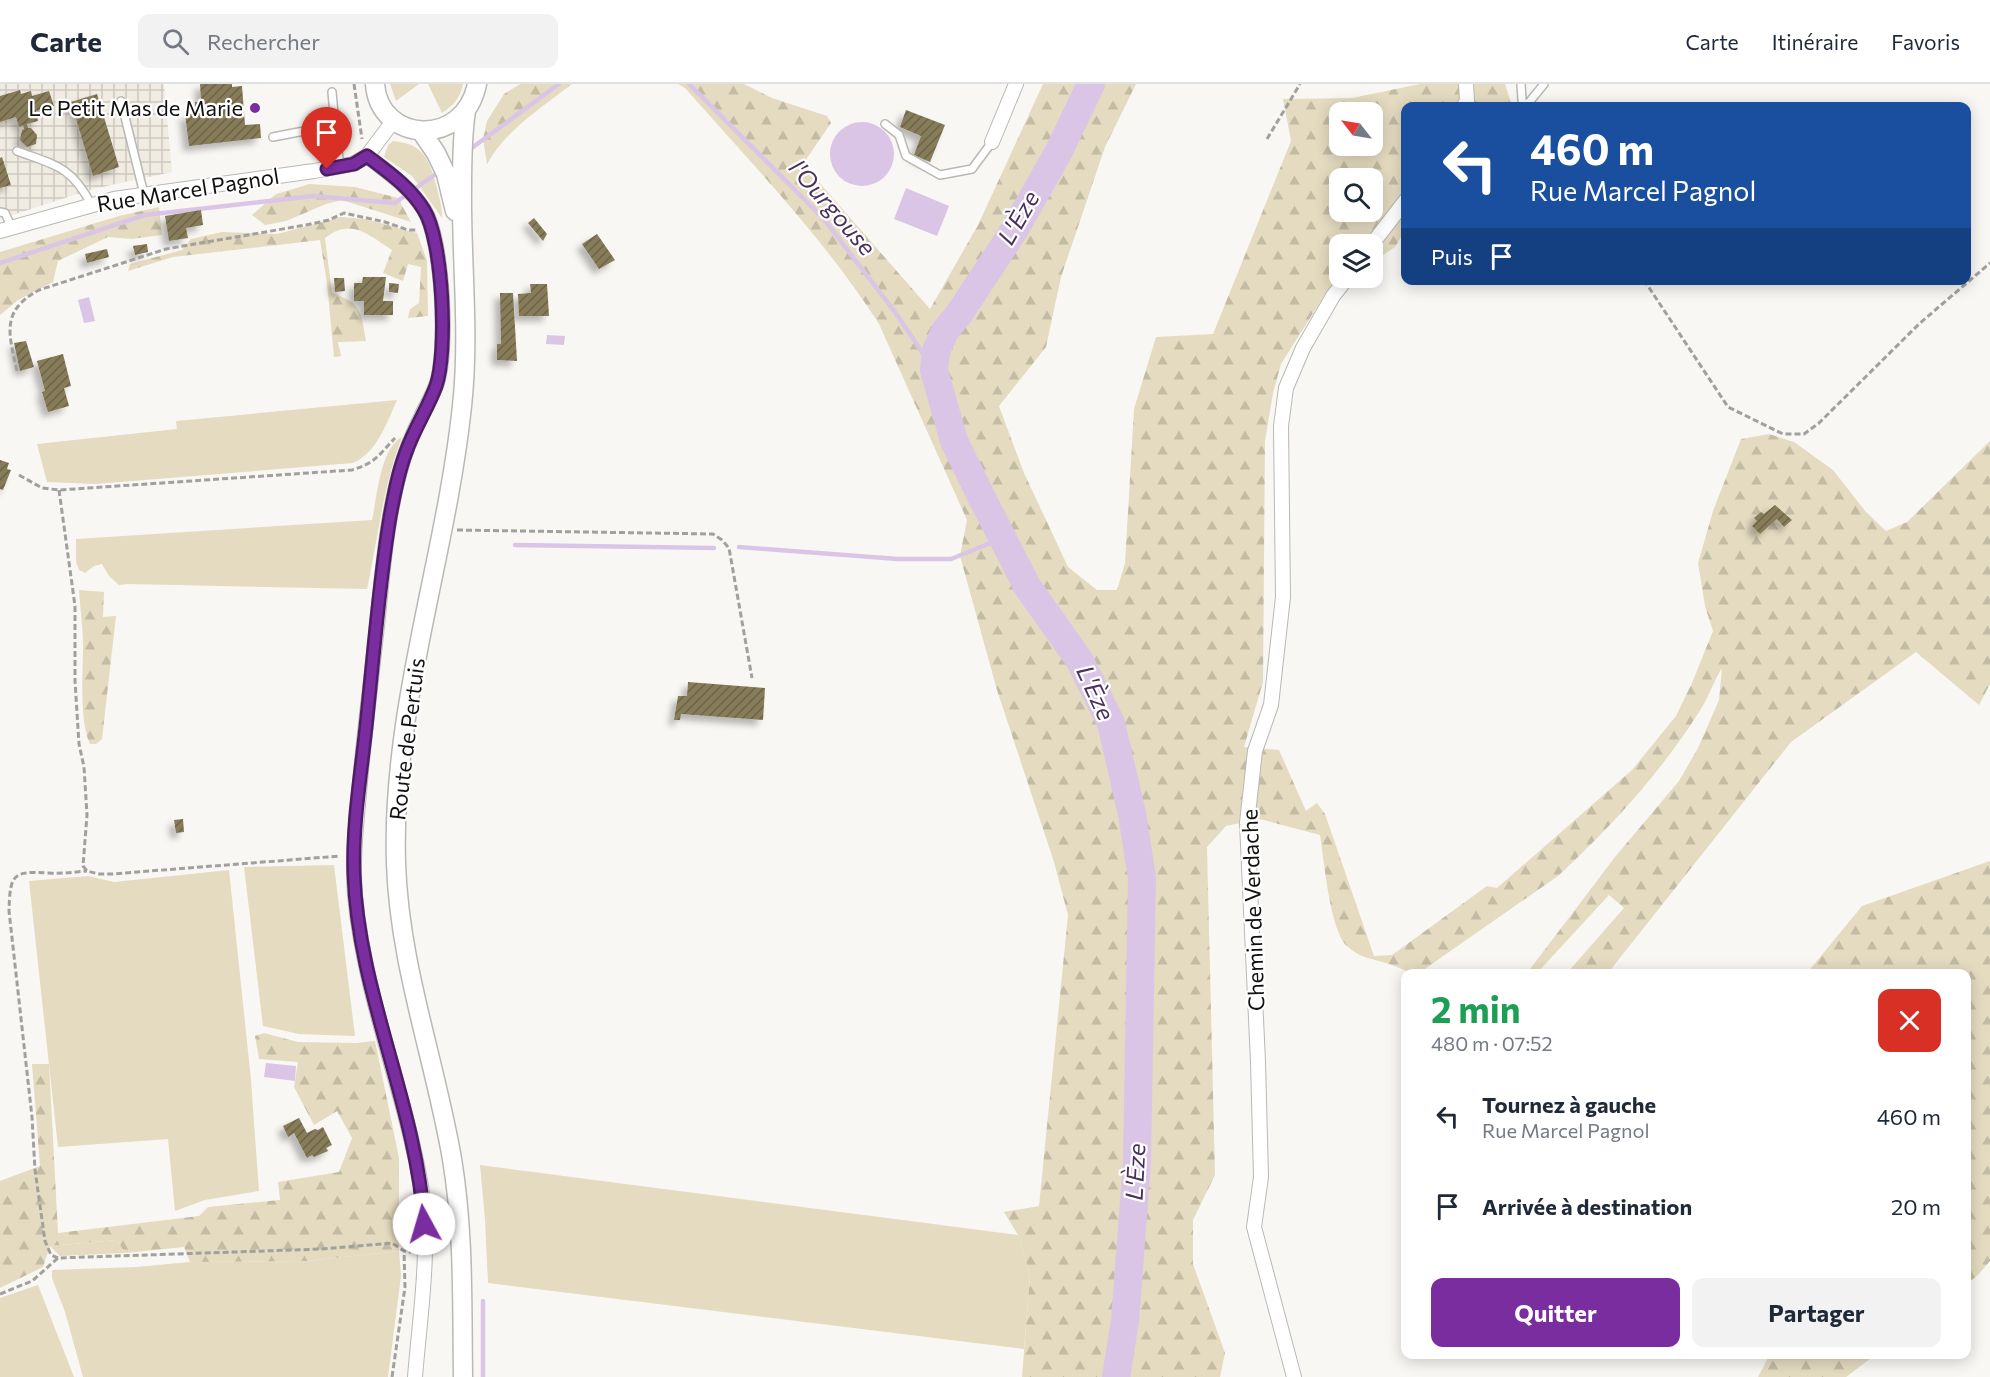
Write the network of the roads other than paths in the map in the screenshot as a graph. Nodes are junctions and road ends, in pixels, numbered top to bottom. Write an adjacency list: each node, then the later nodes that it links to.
1 (375, 84): 13 (main road)
2 (477, 84): 12 (main road, Route de Pertuis)
3 (1016, 84): 18 (street)
4 (1466, 84): 9 (street)
5 (1521, 84): 10 (lane)
6 (1544, 84): 11 (lane)
7 (332, 92): 15 (lane)
8 (121, 101): 22 (lane)
9 (1466, 102)
10 (1523, 102)
11 (1528, 102)
12 (466, 111): 16 (main road); 28 (main road, Route de Pertuis)
13 (394, 120): 16 (main road); 20 (street)
14 (885, 124): 18 (lane)
15 (335, 125): 17 (lane); 21 (lane)
16 (421, 131): 28 (main road, Route de Pertuis)
17 (273, 137)
18 (992, 142)
19 (17, 151): 23 (lane)
20 (371, 151): 21 (street, Rue Marcel Pagnol); 30 (street)
21 (340, 167): 22 (street, Rue Marcel Pagnol)
22 (144, 194): 23 (street, Rue Marcel Pagnol)
23 (92, 204): 26 (street, Rue Marcel Pagnol)
24 (1401, 206): 27 (street)
25 (0, 212): 26 (lane)
26 (6, 230)
27 (1380, 234)
28 (462, 242): 31 (main road, Route de Pertuis)
29 (1339, 288): 32 (street, Chemin de Verdache)
30 (415, 1377)
31 (463, 1377)
32 (1294, 1377)

